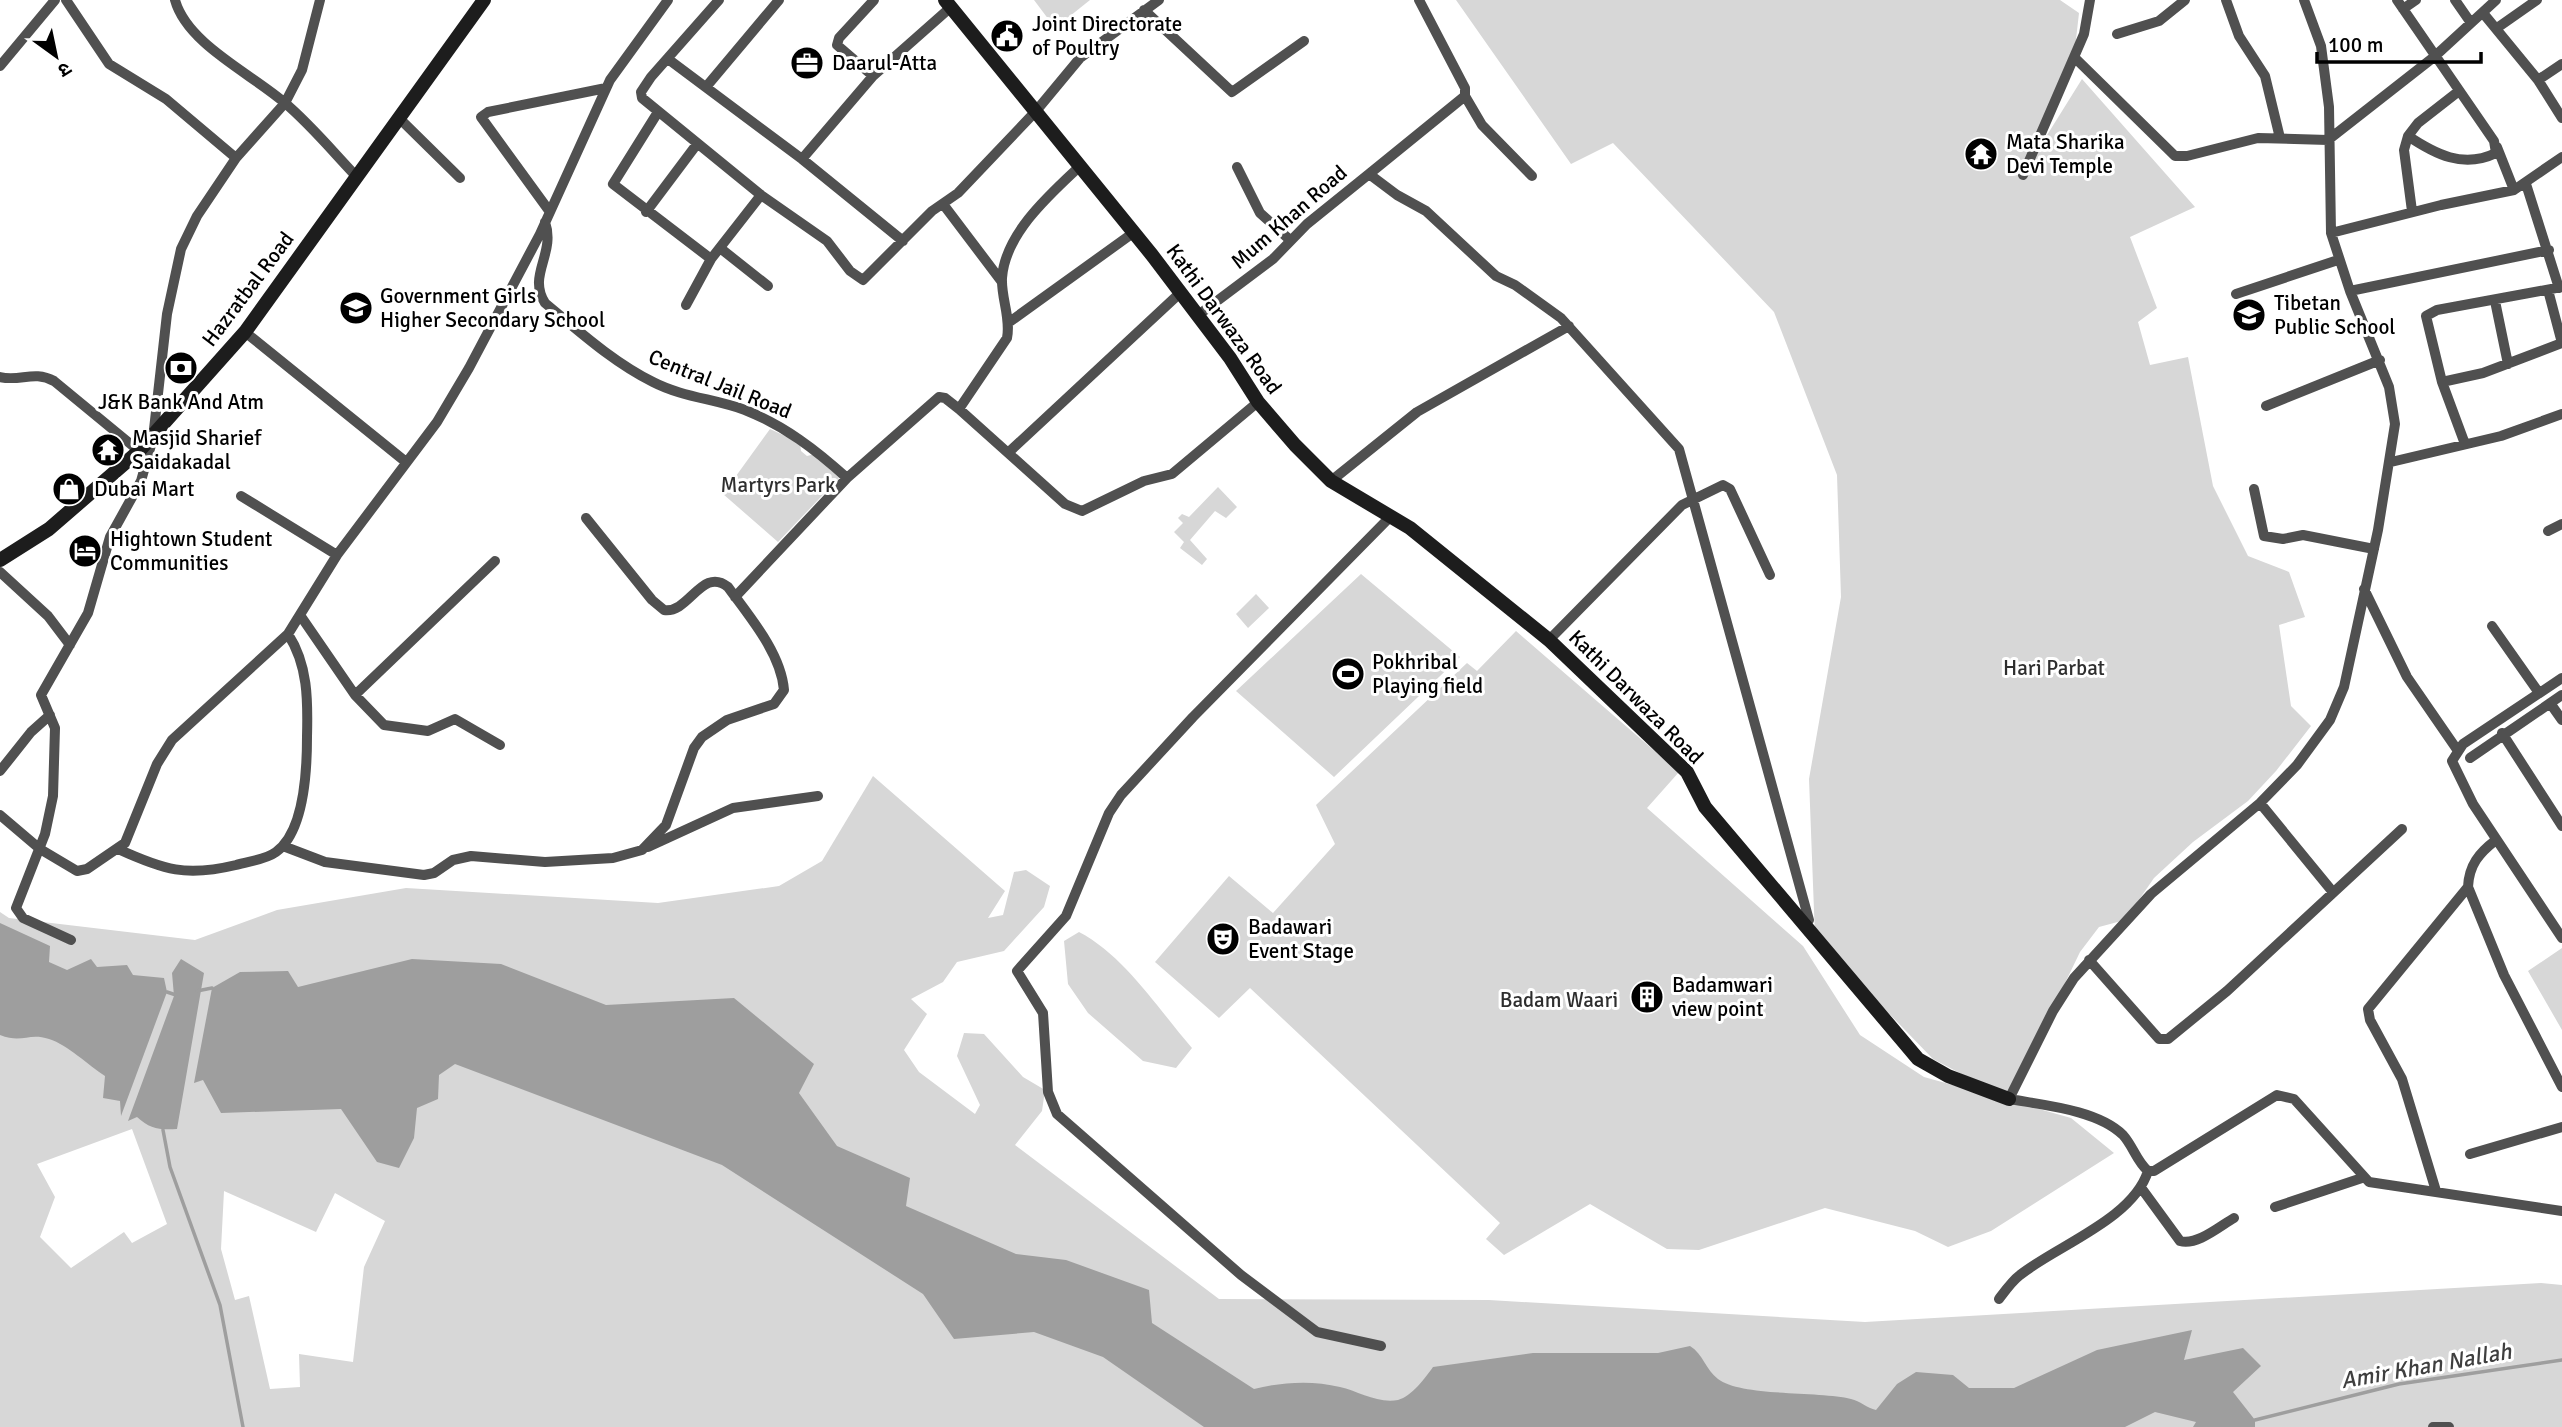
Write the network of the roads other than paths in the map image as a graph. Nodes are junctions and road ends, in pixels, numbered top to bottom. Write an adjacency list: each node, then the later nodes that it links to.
1 (55, 0): 32 (street)
2 (66, 0): 50 (street)
3 (175, 0): 39 (street)
4 (320, 0): 39 (street)
5 (484, 0): 43 (street, Hazratbal Road)
6 (668, 0): 36 (street)
7 (719, 0): 30 (street)
8 (779, 0): 35 (street)
9 (874, 0): 33 (street)
10 (1159, 0): 22 (street)
11 (1419, 0): 38 (street)
12 (2090, 0): 28 (street)
13 (2185, 0): 26 (street)
14 (2226, 0): 45 (street)
15 (2304, 0): 46 (street)
16 (2416, 0): 21 (street)
17 (2455, 0): 24 (street)
18 (2496, 0): 23 (street)
19 (2537, 0): 25 (street)
20 (948, 3): 33 (street); 40 (street, Kathi Darwaza Road)
21 (2400, 5): 29 (street)
22 (1144, 10): 27 (street); 40 (street)
23 (2483, 13): 24 (street); 25 (street)
24 (2471, 23): 29 (street)
25 (2497, 28): 34 (street)
26 (2117, 34)
27 (1304, 41)
28 (2074, 57): 45 (street); 55 (street)
29 (2434, 57): 37 (street); 46 (street)
30 (668, 59): 35 (street); 42 (street)
31 (2562, 64): 34 (street)
32 (0, 66)
33 (873, 76): 51 (street)
34 (2538, 80): 41 (street)
35 (706, 87): 51 (street)
36 (606, 88): 65 (street); 65 (street)
37 (2459, 90): 44 (street); 48 (street)
38 (1465, 96): 54 (street); 56 (street)
39 (285, 103): 50 (street); 57 (street)
40 (1036, 111): 52 (street, Kathi Darwaza Road); 62 (street)
41 (2561, 111)
42 (657, 112): 47 (street); 64 (street)
43 (400, 119): 57 (street, Hazratbal Road); 58 (street)
44 (2408, 136): 48 (street); 63 (street)
45 (2280, 138): 46 (street)
46 (2329, 140): 67 (street)
47 (697, 144): 61 (street); 64 (street)
48 (2496, 145): 60 (street)
49 (2562, 157): 59 (street)
50 (236, 158): 95 (street)
51 (803, 159): 69 (street)
52 (1079, 167): 66 (street, Kathi Darwaza Road); 74 (street)
53 (1237, 167): 68 (street)
54 (1369, 174): 68 (street, Mum Khan Road); 84 (street, Mum Khan Road)
55 (2023, 175)
56 (1532, 176)
57 (357, 177): 85 (street, Hazratbal Road)
58 (460, 178)
59 (2526, 184): 60 (street); 71 (street)
60 (2514, 190): 63 (street)
61 (761, 195): 69 (street); 70 (street)
62 (943, 204): 69 (street); 74 (street)
63 (2412, 211): 67 (street)
64 (646, 212): 72 (street)
65 (547, 217): 100 (street); 101 (street, Central Jail Road)
66 (1133, 233): 78 (street, Kathi Darwaza Road); 83 (street)
67 (2331, 233): 73 (street)
68 (1290, 240): 82 (street, Mum Khan Road)
69 (903, 241)
70 (720, 248): 72 (street); 75 (street)
71 (2549, 250): 76 (street); 77 (street)
72 (711, 259): 81 (street)
73 (2338, 260): 77 (street); 79 (street)
74 (1002, 282): 83 (street)
75 (768, 286)
76 (2556, 288): 80 (street); 86 (street)
77 (2350, 291): 87 (street)
78 (1180, 293): 82 (street, Kathi Darwaza Road); 98 (street)
79 (2236, 294)
80 (2495, 302): 88 (street); 90 (street)
81 (686, 305)
82 (1197, 316): 91 (street, Kathi Darwaza Road)
83 (1008, 323): 93 (street)
84 (1569, 326): 102 (street); 105 (street, Mum Khan Road)
85 (245, 332): 95 (street, Hazratbal Road); 100 (street)
86 (2562, 343): 88 (street)
87 (2380, 360): 92 (street); 99 (street)
88 (2508, 364): 90 (street)
89 (0, 377): 97 (street)
90 (2442, 382): 96 (street)
91 (1258, 402): 98 (street); 102 (street, Kathi Darwaza Road)
92 (2266, 406)
93 (959, 409): 98 (street); 101 (street)
94 (2562, 414): 96 (street)
95 (153, 438): 97 (street, Hazratbal Road); 122 (street)
96 (2465, 444): 99 (street)
97 (139, 451): 112 (street, Hazratbal Road)
98 (1009, 452)
99 (2391, 461): 110 (street)
100 (406, 462): 111 (street)
101 (847, 478): 117 (street)
102 (1331, 481): 106 (street, Kathi Darwaza Road)
103 (2254, 489): 110 (street)
104 (241, 496): 111 (street)
105 (1693, 499): 115 (street); 121 (street); 147 (street, Mum Khan Road)
106 (1390, 517): 121 (street, Kathi Darwaza Road); 163 (street)
107 (586, 518): 117 (street)
108 (2562, 524): 109 (street)
109 (2549, 531)
110 (2374, 549): 116 (street)
111 (337, 555): 118 (street)
112 (3, 561)
113 (495, 561): 125 (street)
114 (0, 572): 122 (street)
115 (1770, 575)
116 (2364, 589): 132 (street); 136 (street)
117 (736, 597): 144 (street)
118 (300, 615): 120 (street); 125 (street)
119 (2492, 626): 124 (street)
120 (288, 634): 141 (street); 143 (street)
121 (1549, 640): 152 (street, Kathi Darwaza Road)
122 (70, 645): 128 (street)
123 (2562, 678): 124 (street)
124 (2539, 693): 132 (street)
125 (355, 695): 131 (street)
126 (2562, 695): 127 (street)
127 (2550, 703): 129 (street); 130 (street)
128 (50, 715): 134 (street); 142 (street)
129 (2562, 720)
130 (2502, 733): 133 (street); 138 (street)
131 (500, 745)
132 (2458, 751): 140 (street)
133 (2469, 758)
134 (0, 771)
135 (818, 796): 144 (street)
136 (2260, 803): 146 (street); 150 (street)
137 (0, 815): 142 (street)
138 (2562, 826)
139 (2402, 829): 146 (street)
140 (2496, 840): 145 (street); 148 (street)
141 (283, 846): 143 (street); 144 (street)
142 (40, 849): 143 (street); 149 (street)
143 (118, 849)
144 (642, 850)
145 (2468, 887): 151 (street); 158 (street)
146 (2333, 891): 150 (street)
147 (1809, 920)
148 (2562, 938)
149 (71, 940)
150 (2089, 960): 152 (street)
151 (2562, 1087)
152 (2009, 1099): 155 (street, Kathi Darwaza Road)
153 (2562, 1127): 154 (street)
154 (2470, 1154)
155 (2148, 1171): 156 (street); 157 (street)
156 (2362, 1178): 158 (street); 159 (street)
157 (2142, 1189): 161 (street); 162 (street)
158 (2436, 1191): 160 (street)
159 (2275, 1207)
160 (2562, 1211)
161 (2234, 1218)
162 (1999, 1299)
163 (1381, 1346)
164 (2433, 1427): 165 (street)
165 (2449, 1427)

